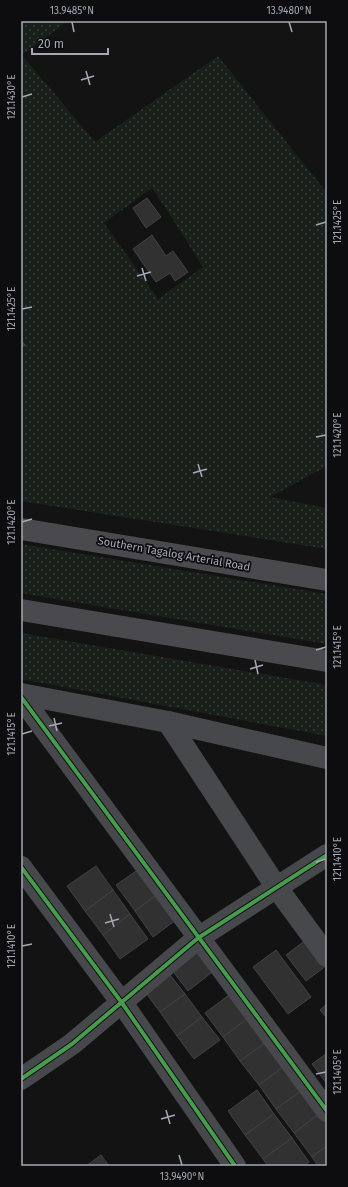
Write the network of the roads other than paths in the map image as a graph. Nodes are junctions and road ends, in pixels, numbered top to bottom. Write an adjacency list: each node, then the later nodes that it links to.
1 (21, 528): 2 (highway, Southern Tagalog Arterial Road)
2 (327, 580)
3 (21, 610): 4 (highway)
4 (327, 661)
5 (21, 694): 7 (street)
6 (21, 697): 12 (street)
7 (168, 722): 8 (street); 11 (street)
8 (327, 758)
9 (327, 855): 11 (street)
10 (21, 867): 14 (street)
11 (277, 888): 12 (street); 13 (street)
12 (198, 938): 14 (street); 16 (street)
13 (327, 956)
14 (122, 1003): 15 (street); 17 (street)
15 (22, 1076)
16 (327, 1111)
17 (235, 1166)

